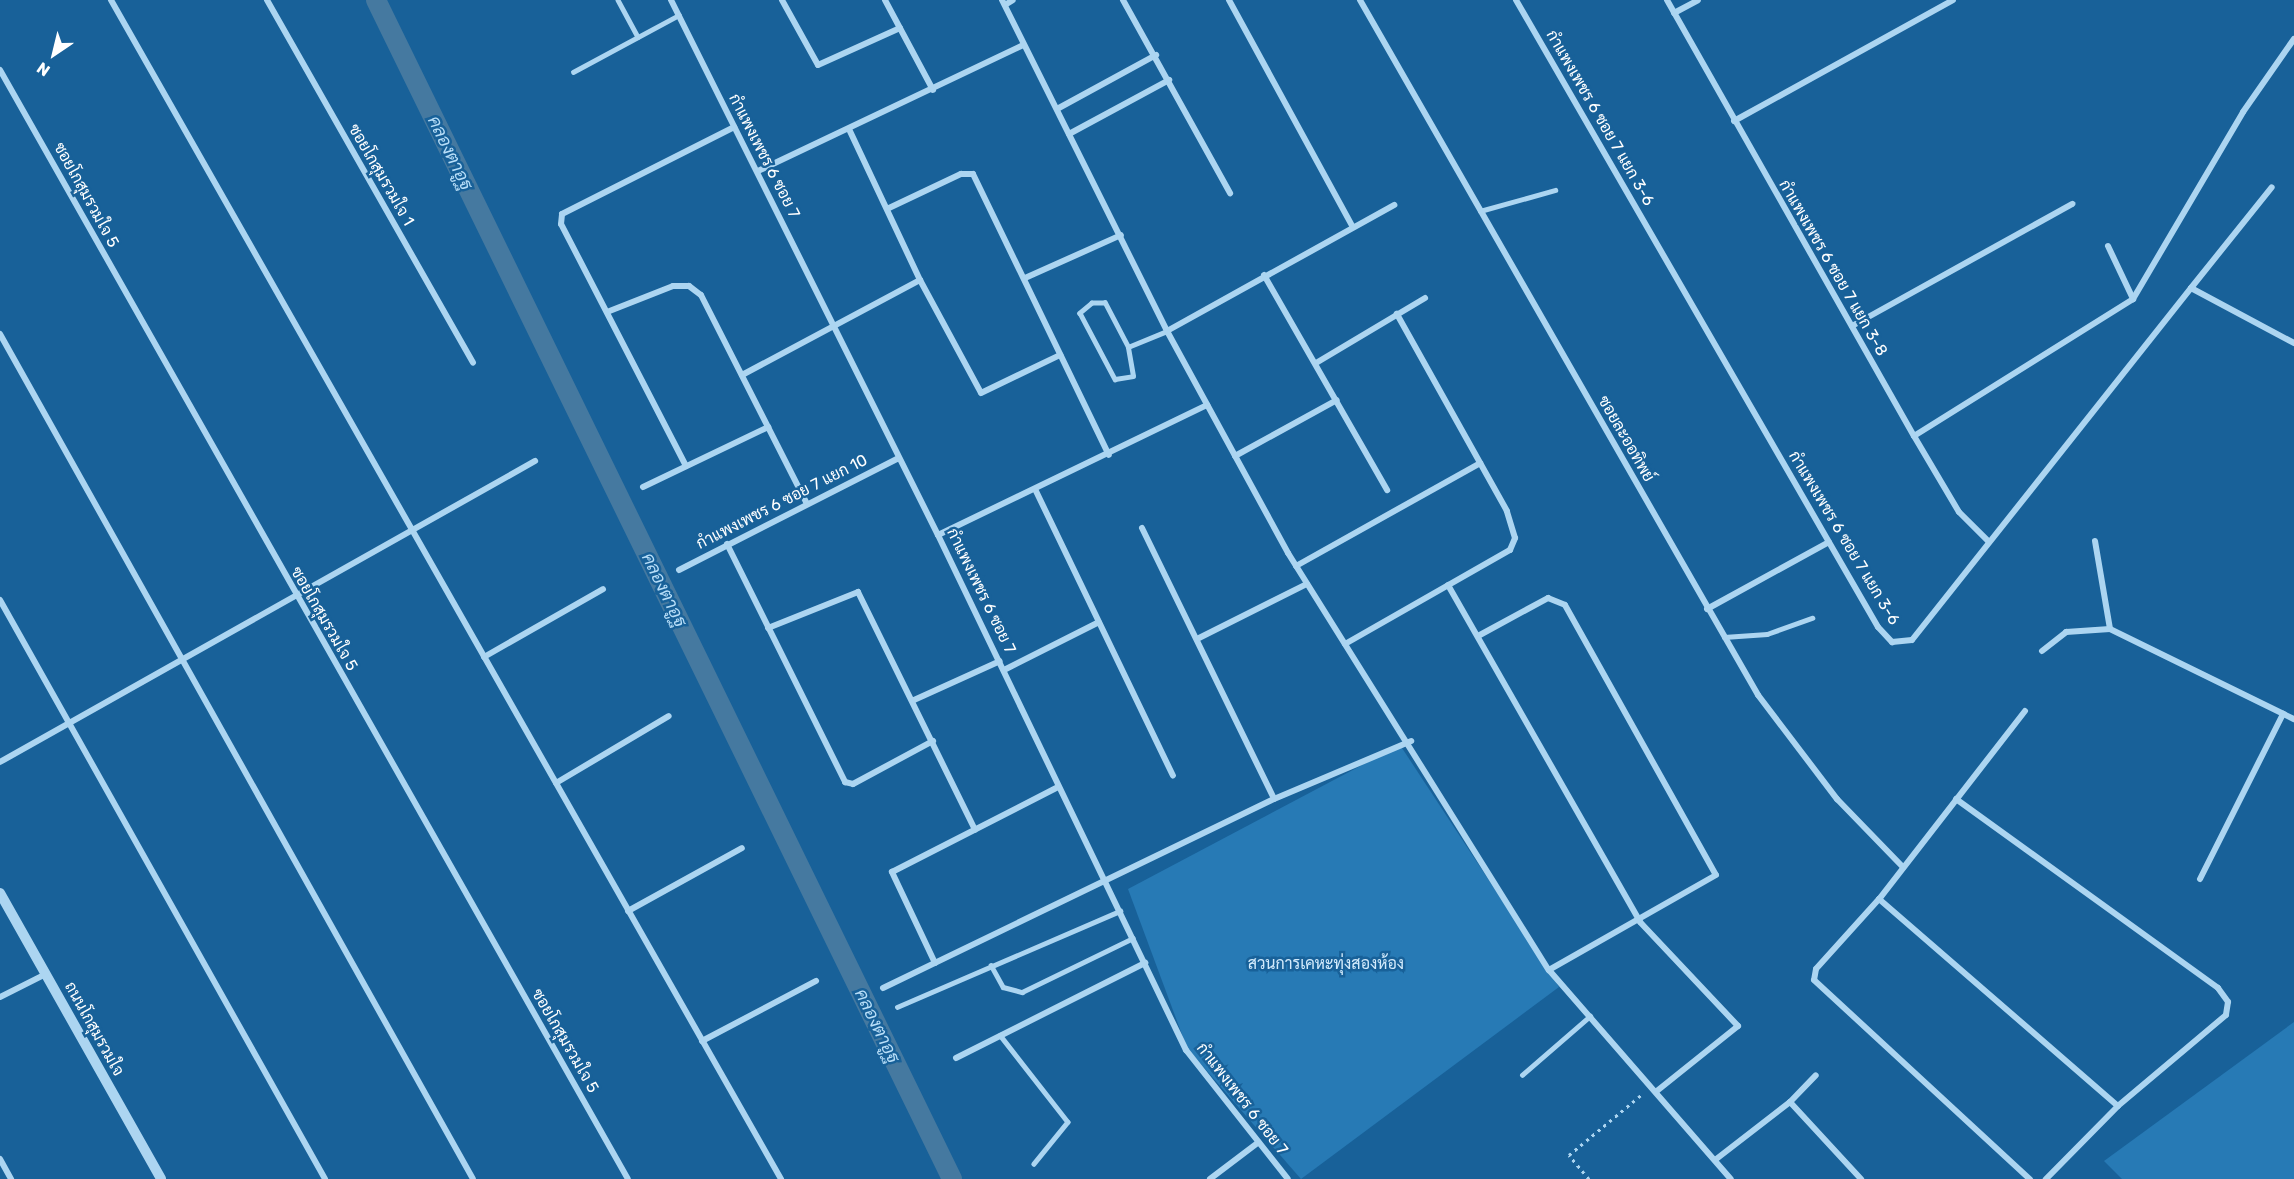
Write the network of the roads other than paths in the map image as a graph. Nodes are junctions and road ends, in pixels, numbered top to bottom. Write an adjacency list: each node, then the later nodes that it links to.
1 (111, 0): 77 (street)
2 (267, 0): 59 (street, ซอยโกสุมรวมใจ 1)
3 (618, 0): 20 (lane)
4 (671, 0): 18 (street, กำแพงเพชร 6 ซอย 7)
5 (782, 0): 19 (street)
6 (885, 0): 19 (street)
7 (1012, 0): 15 (street)
8 (1133, 0): 16 (street)
9 (1228, 0): 41 (street)
10 (1360, 0): 40 (street, ซอยละออทิพย์)
11 (1516, 0): 81 (street, กำแพงเพชร 6 ซอย 7 แยก 3-6)
12 (1666, 0): 17 (street, กำแพงเพชร 6 ซอย 7 แยก 3-8)
13 (1698, 0): 17 (street)
14 (1953, 0): 29 (street)
15 (1003, 2): 22 (street)
16 (1124, 2): 23 (street)
17 (1674, 13): 29 (street, กำแพงเพชร 6 ซอย 7 แยก 3-8)
18 (679, 15): 20 (lane); 30 (street, กำแพงเพชร 6 ซอย 7)
19 (900, 28): 27 (street)
20 (638, 37): 25 (lane)
21 (2294, 39): 49 (street)
22 (1023, 45): 27 (street); 28 (street)
23 (1156, 55): 26 (street); 28 (street)
24 (0, 70): 88 (street, ซอยโกสุมรวมใจ 5)
25 (573, 72)
26 (1169, 80): 32 (street); 36 (street)
27 (933, 90): 31 (street)
28 (1056, 108): 32 (street)
29 (1734, 121): 52 (street, กำแพงเพชร 6 ซอย 7 แยก 3-8)
30 (734, 127): 33 (street, กำแพงเพชร 6 ซอย 7); 50 (street)
31 (849, 129): 33 (street); 39 (street)
32 (1069, 134): 42 (street)
33 (758, 171): 53 (street, กำแพงเพชร 6 ซอย 7)
34 (2272, 187): 47 (street, กำแพงเพชร 6 ซอย 7 แยก 3-6)
35 (1555, 190): 40 (lane)
36 (1230, 193)
37 (2072, 204): 52 (street)
38 (1394, 205): 41 (street)
39 (889, 208): 45 (street); 46 (street)
40 (1480, 211): 90 (street, ซอยละออทิพย์)
41 (1352, 226): 44 (street)
42 (1121, 235): 45 (street); 54 (street)
43 (2108, 246): 49 (street)
44 (1264, 275): 54 (street); 60 (street)
45 (1025, 278): 58 (street)
46 (920, 280): 53 (street); 58 (street)
47 (2190, 288): 56 (street); 79 (street, กำแพงเพชร 6 ซอย 7 แยก 3-6)
48 (1425, 298): 51 (street)
49 (2133, 299): 65 (street)
50 (607, 312): 61 (street); 71 (street)
51 (1397, 314): 60 (street); 70 (street)
52 (1852, 326): 65 (street, กำแพงเพชร 6 ซอย 7 แยก 3-8)
53 (833, 327): 61 (street); 68 (street, กำแพงเพชร 6 ซอย 7)
54 (1167, 331): 57 (lane); 63 (street)
55 (0, 334): 101 (street)
56 (2294, 343)
57 (1128, 347): 57 (lane)
58 (1060, 355): 66 (street)
59 (473, 363)
60 (1316, 363): 62 (street)
61 (742, 375): 64 (street)
62 (1337, 400): 67 (street); 74 (street)
63 (1207, 405): 66 (street); 67 (street)
64 (768, 427): 71 (street); 75 (street)
65 (1914, 436): 79 (street, กำแพงเพชร 6 ซอย 7 แยก 3-8)
66 (1109, 455): 73 (street)
67 (1235, 456): 83 (street)
68 (897, 459): 75 (street, กำแพงเพชร 6 ซอย 7 แยก 10); 78 (street, กำแพงเพชร 6 ซอย 7)
69 (535, 461): 77 (street)
70 (1480, 463): 83 (street); 86 (street)
71 (686, 466): 72 (street)
72 (643, 488)
73 (1035, 489): 78 (street); 92 (street)
74 (1387, 490)
75 (807, 504): 82 (street, กำแพงเพชร 6 ซอย 7 แยก 10)
76 (1142, 528): 97 (street)
77 (412, 530): 88 (street); 100 (street)
78 (938, 535): 102 (street, กำแพงเพชร 6 ซอย 7)
79 (1988, 541): 81 (street, กำแพงเพชร 6 ซอย 7 แยก 3-6)
80 (2096, 541): 94 (street)
81 (1829, 542): 90 (street)
82 (727, 544): 84 (street, กำแพงเพชร 6 ซอย 7 แยก 10); 93 (street)
83 (1296, 566): 85 (street)
84 (679, 570)
85 (1307, 584): 97 (street); 98 (street)
86 (1448, 585): 95 (street); 98 (street)
87 (603, 589): 100 (street)
88 (295, 596): 101 (street); 155 (street, ซอยโกสุมรวมใจ 5)
89 (0, 600): 109 (street)
90 (1707, 609): 96 (street, ซอยละออทิพย์)
91 (1812, 618): 96 (lane)
92 (1099, 622): 103 (street); 113 (street)
93 (768, 628): 104 (street); 110 (street)
94 (2110, 628): 99 (street); 106 (street)
95 (1478, 636): 127 (street); 127 (street)
96 (1724, 637): 120 (street, ซอยละออทิพย์)
97 (1197, 639): 116 (street)
98 (1345, 644): 111 (street)
99 (2042, 651)
100 (484, 657): 114 (street)
101 (183, 659): 109 (street); 154 (street)
102 (1000, 661): 103 (street, กำแพงเพชร 6 ซอย 7); 104 (street)
103 (1004, 670): 115 (street, กำแพงเพชร 6 ซอย 7)
104 (914, 700): 110 (street)
105 (2025, 711): 117 (street)
106 (2283, 714): 108 (street); 121 (street)
107 (669, 716): 114 (street)
108 (2294, 719)
109 (69, 723): 112 (street); 153 (street)
110 (933, 741): 118 (street)
111 (1411, 741): 116 (street); 132 (street)
112 (0, 762)
113 (1173, 776)
114 (556, 783): 125 (street)
115 (1058, 787): 118 (street); 122 (street, กำแพงเพชร 6 ซอย 7)
116 (1274, 799): 122 (street)
117 (1956, 799): 120 (street); 146 (street)
118 (975, 830): 129 (street)
119 (742, 848): 125 (street)
120 (1904, 867): 124 (street)
121 (2200, 879)
122 (1106, 883): 126 (street, กำแพงเพชร 6 ซอย 7); 129 (street)
123 (0, 893): 133 (street, ถนนโกสุมรวมใจ)
124 (1879, 898): 146 (street); 161 (street)
125 (628, 911): 140 (street)
126 (1120, 911): 128 (street, กำแพงเพชร 6 ซอย 7); 131 (lane)
127 (1640, 922): 132 (street); 144 (street)
128 (1132, 938): 130 (street, กำแพงเพชร 6 ซอย 7); 131 (lane)
129 (935, 963): 135 (street)
130 (1145, 963): 139 (street); 147 (street, กำแพงเพชร 6 ซอย 7)
131 (991, 965): 137 (lane)
132 (1549, 970): 138 (street)
133 (46, 974): 136 (street); 152 (street, ถนนโกสุมรวมใจ)
134 (816, 981): 140 (street)
135 (883, 988)
136 (0, 998)
137 (897, 1007)
138 (1592, 1015): 142 (lane); 144 (street)
139 (1000, 1035): 141 (street); 150 (lane)
140 (702, 1041): 156 (street)
141 (956, 1058)
142 (1522, 1075)
143 (1816, 1075): 145 (street)
144 (1654, 1089): 149 (street)
145 (1791, 1102): 149 (street); 160 (street)
146 (2118, 1106): 162 (street)
147 (1259, 1142): 157 (street); 158 (street, กำแพงเพชร 6 ซอย 7)
148 (0, 1159): 151 (street)
149 (1715, 1160): 159 (street)
150 (1034, 1164)
151 (11, 1179)
152 (161, 1179)
153 (325, 1179)
154 (473, 1179)
155 (628, 1179)
156 (781, 1179)
157 (1210, 1179)
158 (1288, 1179)
159 (1731, 1179)
160 (1861, 1179)
161 (2030, 1179)
162 (2046, 1179)

